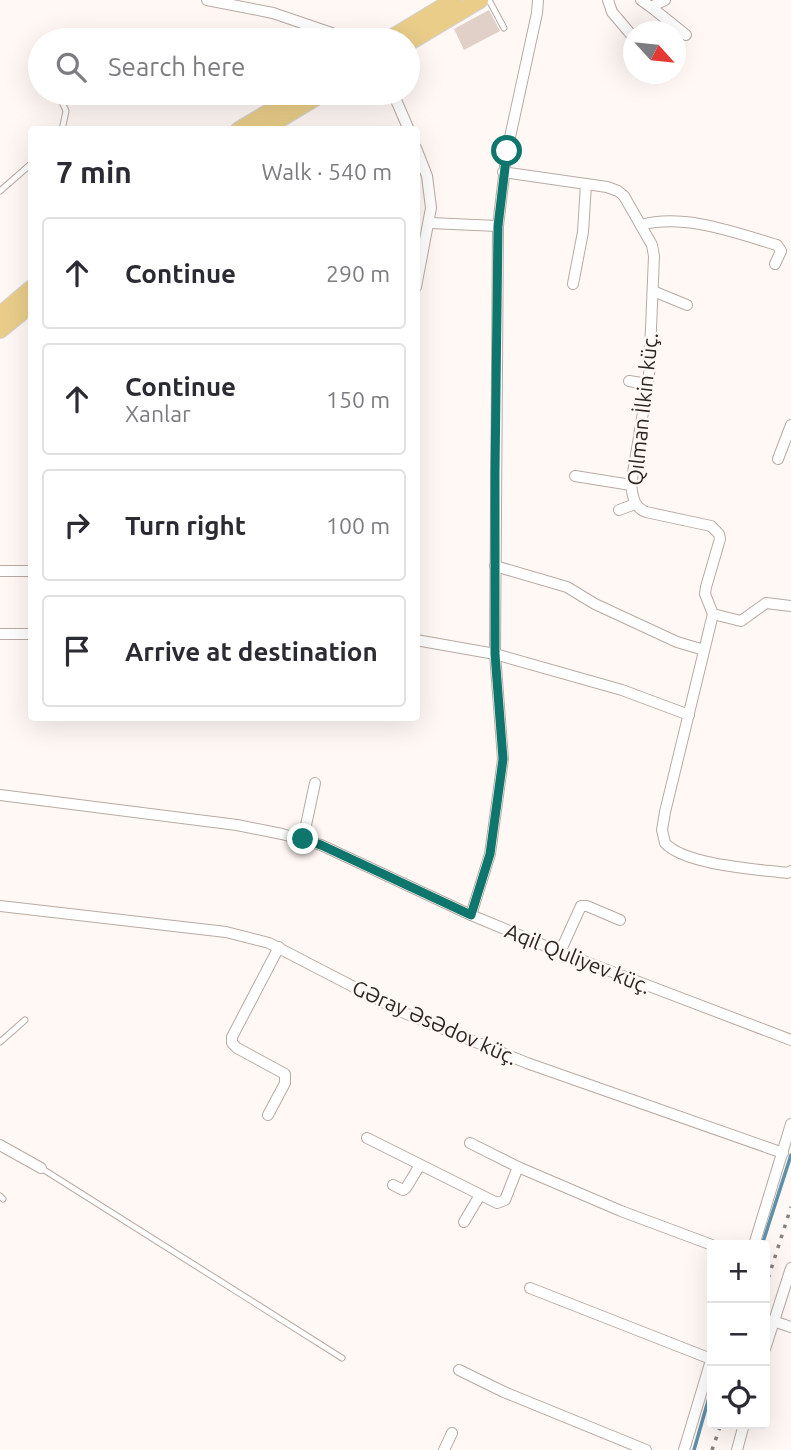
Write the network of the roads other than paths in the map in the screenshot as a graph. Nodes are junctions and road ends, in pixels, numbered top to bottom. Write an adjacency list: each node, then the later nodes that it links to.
1 (207, 0): 11 (street)
2 (274, 0): 11 (street)
3 (480, 0): 17 (main road)
4 (489, 0): 16 (lane)
5 (538, 0): 28 (street)
6 (608, 0): 13 (street)
7 (640, 0): 10 (street)
8 (665, 0): 10 (street)
9 (449, 1): 15 (main road)
10 (651, 7): 12 (street)
11 (273, 13): 14 (street)
12 (668, 21)
13 (623, 25)
14 (317, 28)
15 (407, 28)
16 (504, 29)
17 (420, 36)
18 (63, 105): 23 (lane)
19 (281, 105): 24 (main road)
20 (307, 105): 22 (main road)
21 (398, 105): 25 (street)
22 (281, 124)
23 (63, 126)
24 (246, 126)
25 (407, 126)
26 (420, 157): 31 (street)
27 (28, 166): 30 (lane)
28 (503, 172): 29 (street, Qılman İlkin küç.); 33 (street)
29 (586, 184): 32 (street, Qılman İlkin küç.); 36 (street)
30 (0, 191)
31 (430, 223): 33 (street); 35 (street)
32 (641, 225): 34 (street); 38 (street, Qılman İlkin küç.)
33 (498, 226): 51 (street)
34 (775, 264)
35 (420, 269)
36 (573, 284)
37 (28, 291): 41 (main road)
38 (653, 291): 39 (street); 44 (street, Qılman İlkin küç.)
39 (687, 305)
40 (28, 307): 42 (main road)
41 (0, 315)
42 (0, 330)
43 (629, 382): 44 (street)
44 (648, 384): 48 (street, Qılman İlkin küç.)
45 (791, 425): 46 (street)
46 (778, 459)
47 (575, 476): 48 (street)
48 (631, 485): 49 (street, Qılman İlkin küç.)
49 (635, 504): 50 (street); 55 (street, Qılman İlkin küç.)
50 (619, 510)
51 (495, 566): 59 (street); 60 (street)
52 (0, 571): 53 (street)
53 (28, 571)
54 (791, 606): 55 (street)
55 (713, 614): 59 (street, Qılman İlkin küç.)
56 (0, 634): 57 (street)
57 (28, 634)
58 (420, 641): 60 (street)
59 (704, 650): 61 (street, Qılman İlkin küç.)
60 (495, 654): 61 (street); 67 (street)
61 (689, 715): 65 (street, Qılman İlkin küç.)
62 (315, 783): 64 (street)
63 (0, 794): 64 (street, Aqil Quliyev küç.)
64 (303, 839): 67 (street, Aqil Quliyev küç.)
65 (791, 871)
66 (0, 905): 69 (street, Gəray Əsədov küç.)
67 (471, 915): 70 (street, Aqil Quliyev küç.)
68 (620, 920): 70 (street)
69 (279, 947): 74 (street); 79 (street, Gəray Əsədov küç.)
70 (560, 952): 72 (street, Aqil Quliyev küç.)
71 (25, 1020): 73 (lane)
72 (791, 1040)
73 (0, 1042)
74 (268, 1115)
75 (791, 1124): 79 (street)
76 (367, 1138): 80 (street)
77 (470, 1143): 81 (street)
78 (0, 1145): 82 (street)
79 (783, 1153): 86 (street)
80 (420, 1165): 83 (street); 84 (street)
81 (518, 1167): 84 (street); 87 (street)
82 (41, 1168): 94 (lane)
83 (393, 1185)
84 (480, 1195): 85 (street)
85 (464, 1222)
86 (756, 1240)
87 (707, 1243)
88 (791, 1268): 90 (street)
89 (530, 1288): 93 (street)
90 (773, 1321): 91 (street); 92 (street)
91 (791, 1326)
92 (770, 1332)
93 (707, 1356)
94 (342, 1358)
95 (710, 1366): 101 (street)
96 (459, 1370): 100 (street)
97 (743, 1429): 102 (street)
98 (452, 1433): 99 (street)
99 (444, 1450)
100 (646, 1450)
101 (684, 1450)
102 (737, 1450)

